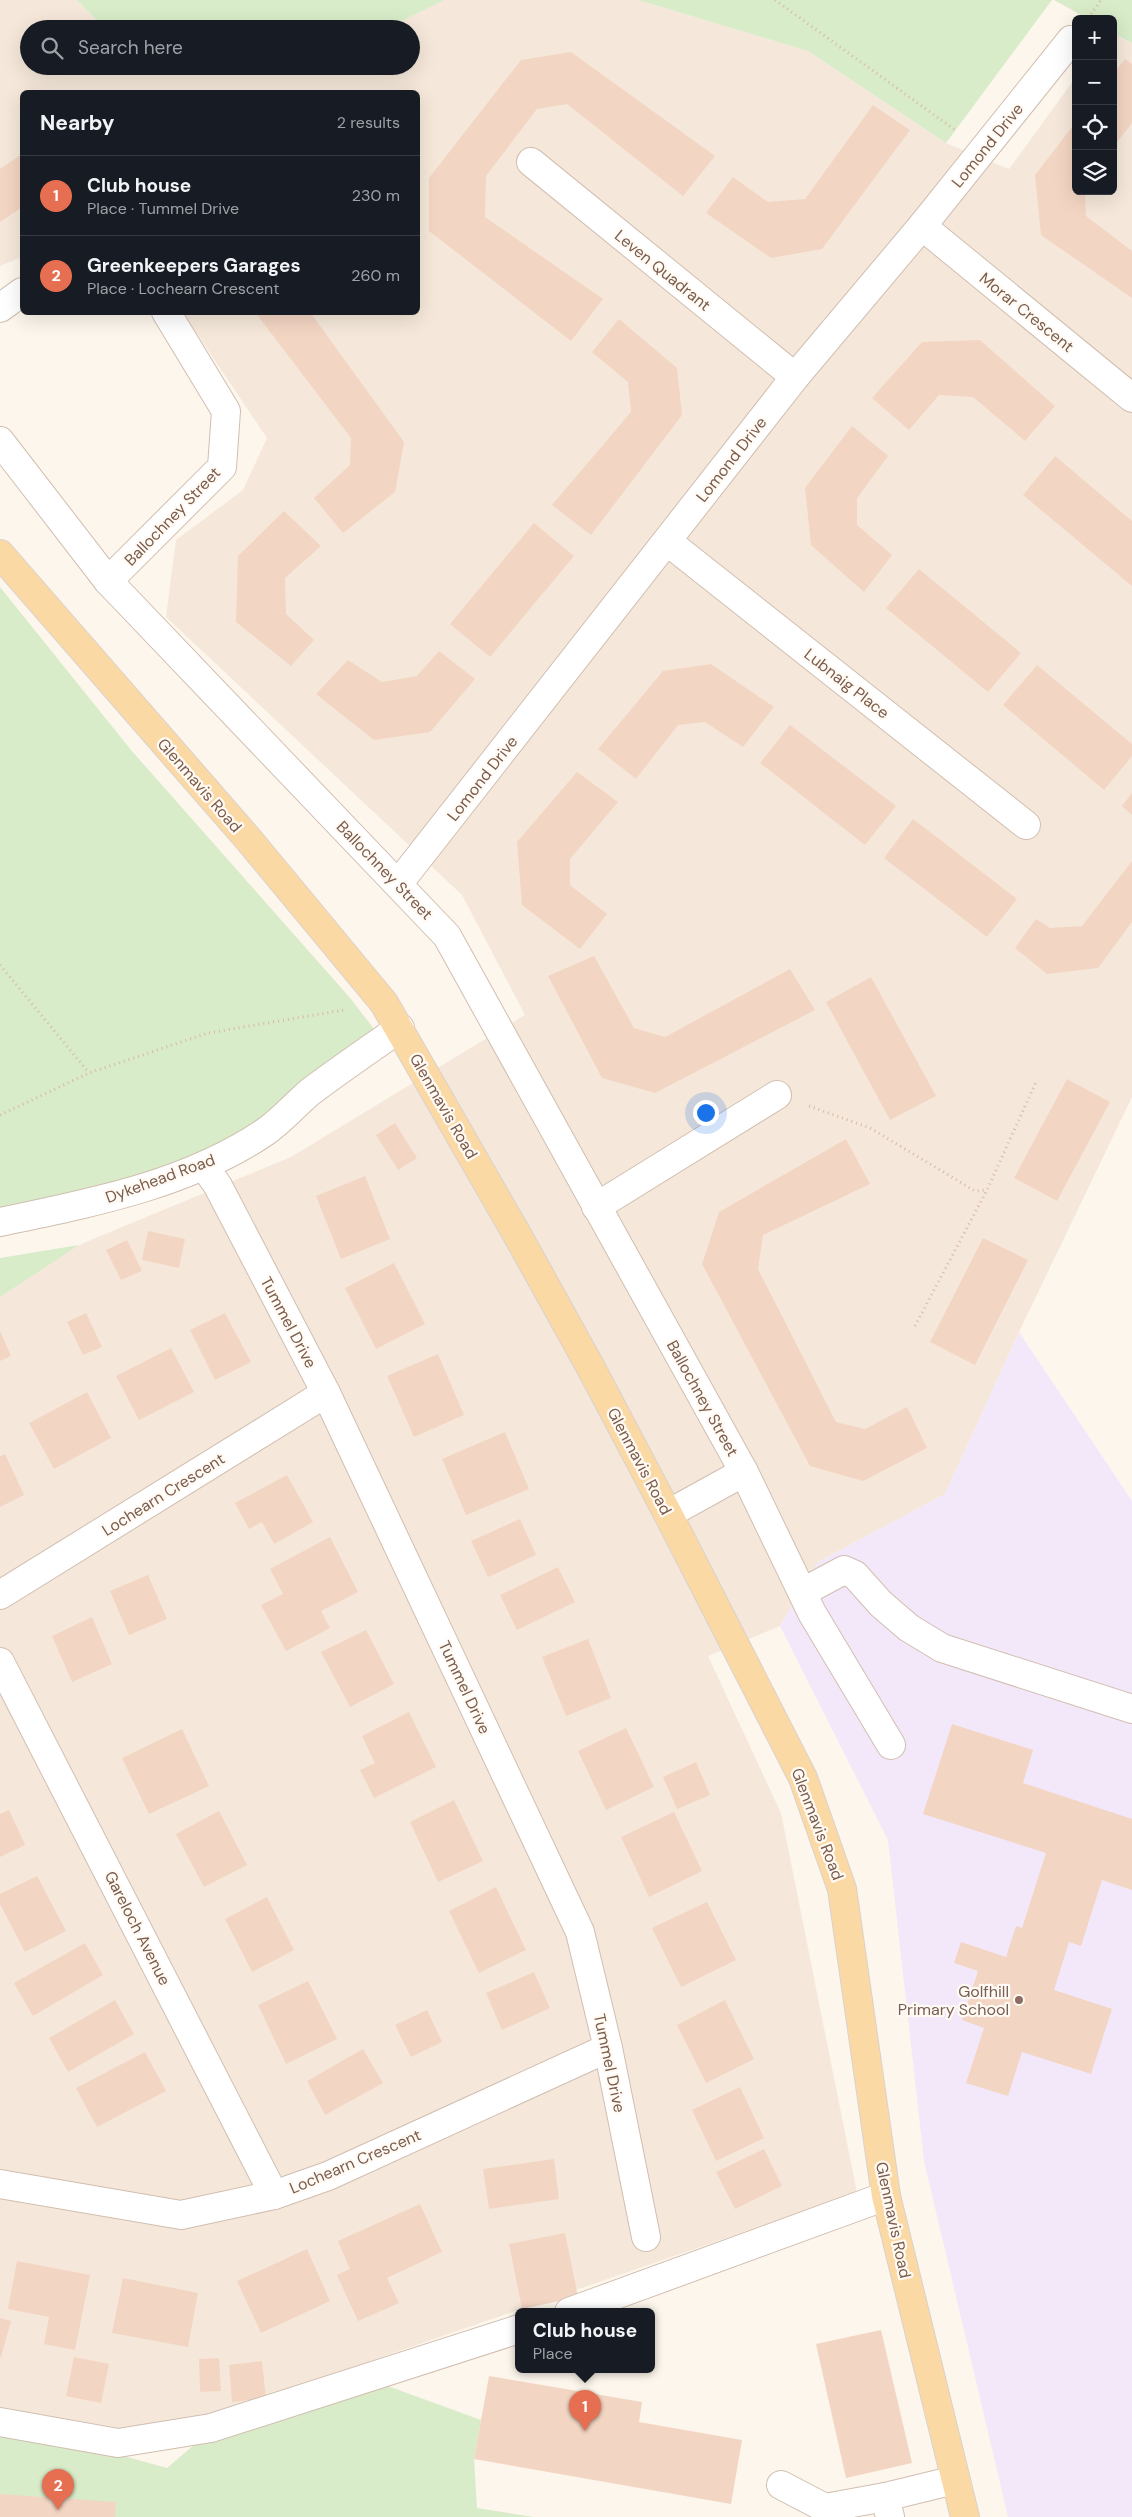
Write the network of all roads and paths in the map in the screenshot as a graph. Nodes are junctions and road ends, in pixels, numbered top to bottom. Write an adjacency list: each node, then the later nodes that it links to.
1 (775, 0): 5 (path)
2 (1101, 0): 3 (path)
3 (1090, 15)
4 (1071, 40): 5 (street, Lomond Drive)
5 (982, 150): 7 (street, Lomond Drive)
6 (531, 162): 11 (street, Leven Quadrant)
7 (922, 226): 11 (street, Lomond Drive); 12 (street, Morar Crescent)
8 (20, 293): 9 (street)
9 (0, 308)
10 (168, 315): 16 (street, Ballochney Street)
11 (795, 377): 14 (street, Lomond Drive)
12 (1132, 398)
13 (3, 453): 16 (street, Ballochney Street)
14 (668, 542): 17 (street, Lubnaig Place); 18 (street, Lomond Drive)
15 (0, 554): 20 (main road, Glenmavis Road)
16 (108, 581): 18 (street, Ballochney Street)
17 (1026, 825)
18 (398, 884): 28 (street, Ballochney Street)
19 (0, 965): 22 (path)
20 (384, 1003): 21 (main road, Glenmavis Road); 22 (path)
21 (400, 1028): 26 (street, Dykehead Road); 33 (main road, Glenmavis Road)
22 (89, 1073): 25 (path)
23 (1036, 1082): 27 (path)
24 (777, 1095): 27 (path); 28 (street)
25 (0, 1115)
26 (204, 1166): 29 (street, Dykehead Road); 31 (street, Tummel Drive)
27 (987, 1190): 30 (path)
28 (596, 1207): 32 (street, Ballochney Street)
29 (0, 1222)
30 (915, 1326)
31 (326, 1393): 35 (street, Lochearn Crescent); 39 (street, Tummel Drive)
32 (744, 1472): 33 (street); 34 (street, Ballochney Street)
33 (668, 1514): 42 (main road, Glenmavis Road)
34 (804, 1592): 37 (street); 38 (street, Ballochney Street)
35 (0, 1595)
36 (0, 1662): 41 (street, Gareloch Avenue)
37 (1132, 1709)
38 (891, 1745)
39 (608, 2048): 41 (street, Lochearn Crescent); 43 (street, Tummel Drive)
40 (0, 2184): 41 (street, Lochearn Crescent)
41 (274, 2195)
42 (886, 2196): 44 (street); 47 (main road, Glenmavis Road)
43 (646, 2238)
44 (579, 2308)
45 (515, 2330): 46 (street)
46 (0, 2422)
47 (955, 2480): 49 (street); 50 (main road, Glenmavis Road)
48 (781, 2485): 49 (street)
49 (888, 2507)
50 (965, 2517)

